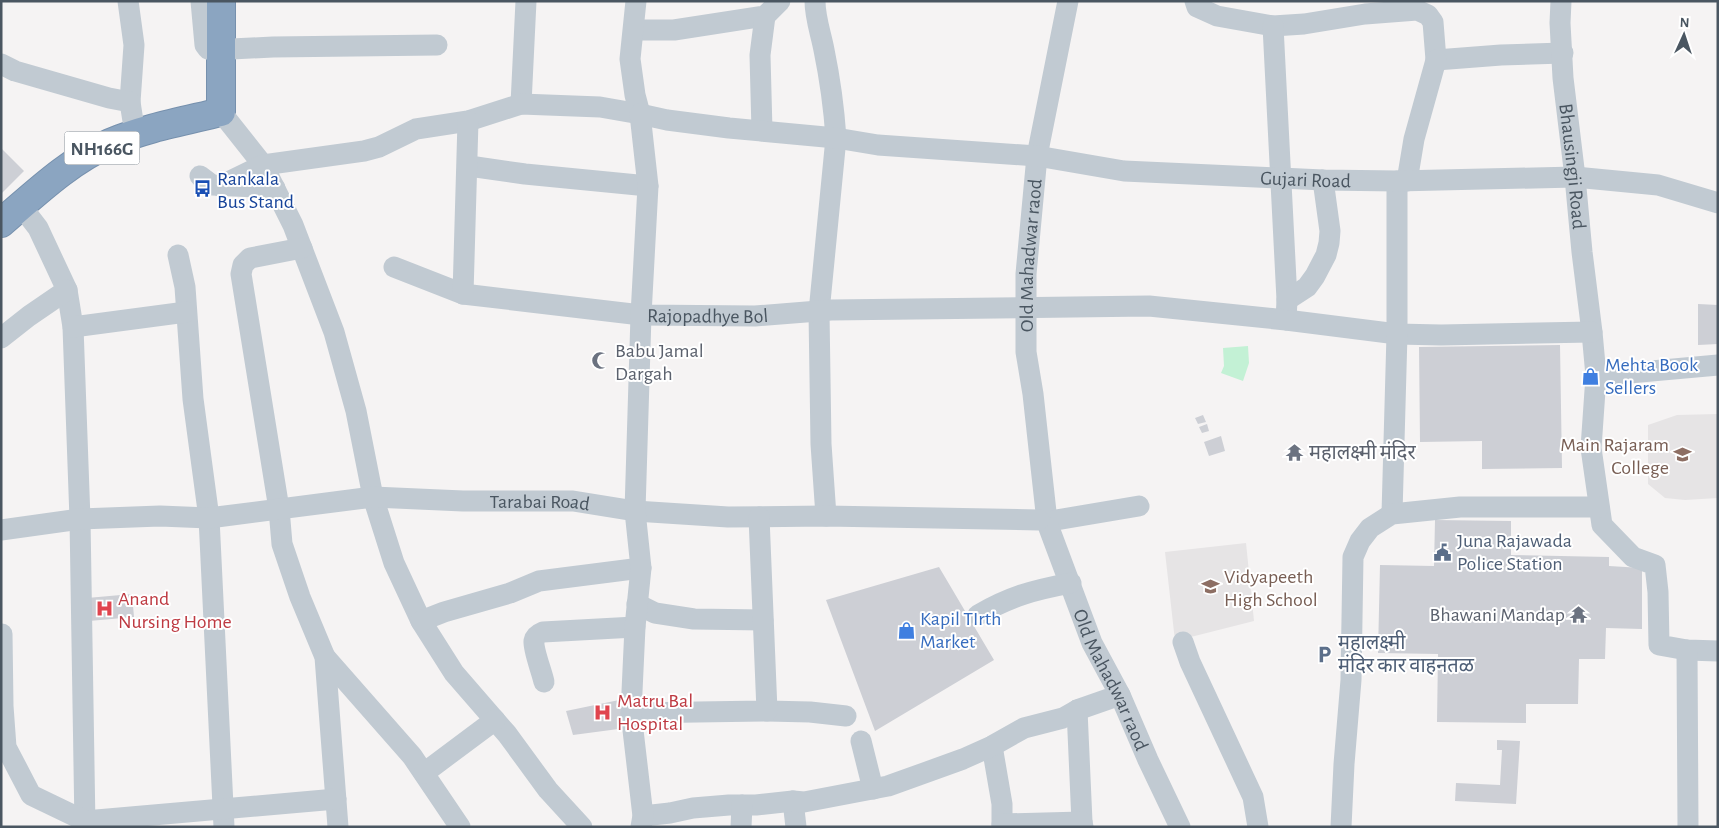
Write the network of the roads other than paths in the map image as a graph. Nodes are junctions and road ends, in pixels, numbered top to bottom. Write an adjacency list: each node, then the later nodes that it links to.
1 (128, 1): 19 (street)
2 (201, 1): 15 (street)
3 (222, 1): 15 (highway)
4 (526, 1): 20 (street)
5 (636, 1): 13 (street)
6 (815, 1): 26 (street)
7 (1068, 1): 27 (street, Old Mahadwar raod)
8 (1194, 1): 12 (street)
9 (1561, 1): 16 (street, Bhausingji Road)
10 (1417, 5): 12 (street); 17 (street)
11 (773, 8): 13 (street); 24 (street)
12 (1273, 26): 32 (street)
13 (634, 30): 22 (street)
14 (437, 45): 15 (street)
15 (222, 50): 21 (highway)
16 (1563, 52): 17 (street); 31 (street, Bhausingji Road)
17 (1436, 60): 34 (street)
18 (6, 73): 19 (street)
19 (130, 102): 25 (street)
20 (521, 104): 22 (street, Gujari Road); 23 (street, Gujari Road)
21 (221, 112): 25 (highway, NH166G); 28 (street)
22 (640, 114): 24 (street, Gujari Road); 36 (street)
23 (468, 120): 28 (street, Gujari Road); 44 (street)
24 (762, 131): 26 (street, Gujari Road)
25 (135, 134): 39 (highway, NH166G)
26 (836, 138): 27 (street, Gujari Road); 48 (street)
27 (1038, 156): 32 (street, Gujari Road); 45 (street, Old Mahadwar raod)
28 (263, 165): 35 (street, Gujari Road); 37 (street)
29 (476, 166): 36 (street)
30 (200, 176): 35 (street)
31 (1575, 177): 34 (street, Gujari Road); 38 (street, Gujari Road); 51 (street, Bhausingji Road)
32 (1282, 178): 33 (street, Gujari Road); 46 (street)
33 (1323, 180): 34 (street, Gujari Road); 46 (street)
34 (1402, 181): 52 (street)
35 (220, 186): 37 (street)
36 (648, 186): 49 (street)
37 (275, 188): 40 (street)
38 (1718, 203)
39 (11, 214): 43 (street)
40 (302, 248): 56 (street); 59 (street)
41 (178, 255): 47 (street)
42 (394, 267): 44 (street, Rajopadhye Bol)
43 (68, 290): 50 (street); 53 (street)
44 (463, 294): 49 (street, Rajopadhye Bol)
45 (1026, 309): 46 (street, Rajopadhye Bol); 48 (street, Rajopadhye Bol); 66 (street, Old Mahadwar raod)
46 (1287, 310): 52 (street, Rajopadhye Bol)
47 (186, 312): 50 (street); 64 (street)
48 (819, 312): 49 (street, Rajopadhye Bol); 62 (street)
49 (641, 316): 60 (street)
50 (73, 327): 65 (street)
51 (1592, 332): 52 (street, Rajopadhye Bol); 55 (street, Bhausingji Road)
52 (1396, 334): 61 (street)
53 (1, 338)
54 (1718, 364): 55 (street)
55 (1596, 376): 58 (street, Bhausingji Road)
56 (373, 496): 59 (street, Tarabai Road); 60 (street, Tarabai Road); 73 (street)
57 (1139, 506): 66 (street, Tarabai Road)
58 (1599, 507): 61 (street); 77 (street, Bhausingji Road)
59 (278, 509): 64 (street, Tarabai Road); 79 (street)
60 (635, 511): 63 (street, Tarabai Road); 68 (street)
61 (1392, 514): 106 (street)
62 (826, 516): 63 (street, Tarabai Road); 66 (street, Tarabai Road)
63 (759, 517): 72 (street)
64 (209, 518): 65 (street, Tarabai Road); 94 (street)
65 (80, 519): 67 (street, Tarabai Road); 96 (street)
66 (1048, 520): 69 (street, Old Mahadwar raod)
67 (1, 530)
68 (641, 568): 70 (street); 73 (street)
69 (1071, 583): 71 (street); 81 (street, Old Mahadwar raod)
70 (637, 604): 72 (street); 74 (street)
71 (978, 615)
72 (763, 620): 83 (street)
73 (421, 621): 86 (street)
74 (635, 627): 80 (street); 84 (street)
75 (2, 634): 96 (street)
76 (1183, 642): 105 (street)
77 (1687, 650): 78 (street); 107 (street)
78 (1718, 651)
79 (325, 658): 89 (street); 91 (street)
80 (544, 682)
81 (1120, 695): 82 (street); 104 (street, Old Mahadwar raod)
82 (1077, 710): 88 (street); 97 (street)
83 (767, 711): 84 (street); 85 (street)
84 (631, 712): 95 (street)
85 (846, 716)
86 (495, 720): 89 (street); 101 (street)
87 (861, 741): 90 (street)
88 (992, 746): 90 (street); 98 (street)
89 (424, 773): 100 (street)
90 (873, 789): 92 (street)
91 (336, 799): 94 (street); 99 (street)
92 (793, 801): 93 (street); 103 (street)
93 (742, 805): 95 (street); 102 (street)
94 (224, 818): 96 (street)
95 (642, 821)
96 (85, 824)
97 (1082, 824): 98 (street)
98 (1002, 825)
99 (338, 827)
100 (460, 827)
101 (582, 827)
102 (741, 827)
103 (796, 827)
104 (1180, 827)
105 (1258, 827)
106 (1341, 827)
107 (1688, 827)

